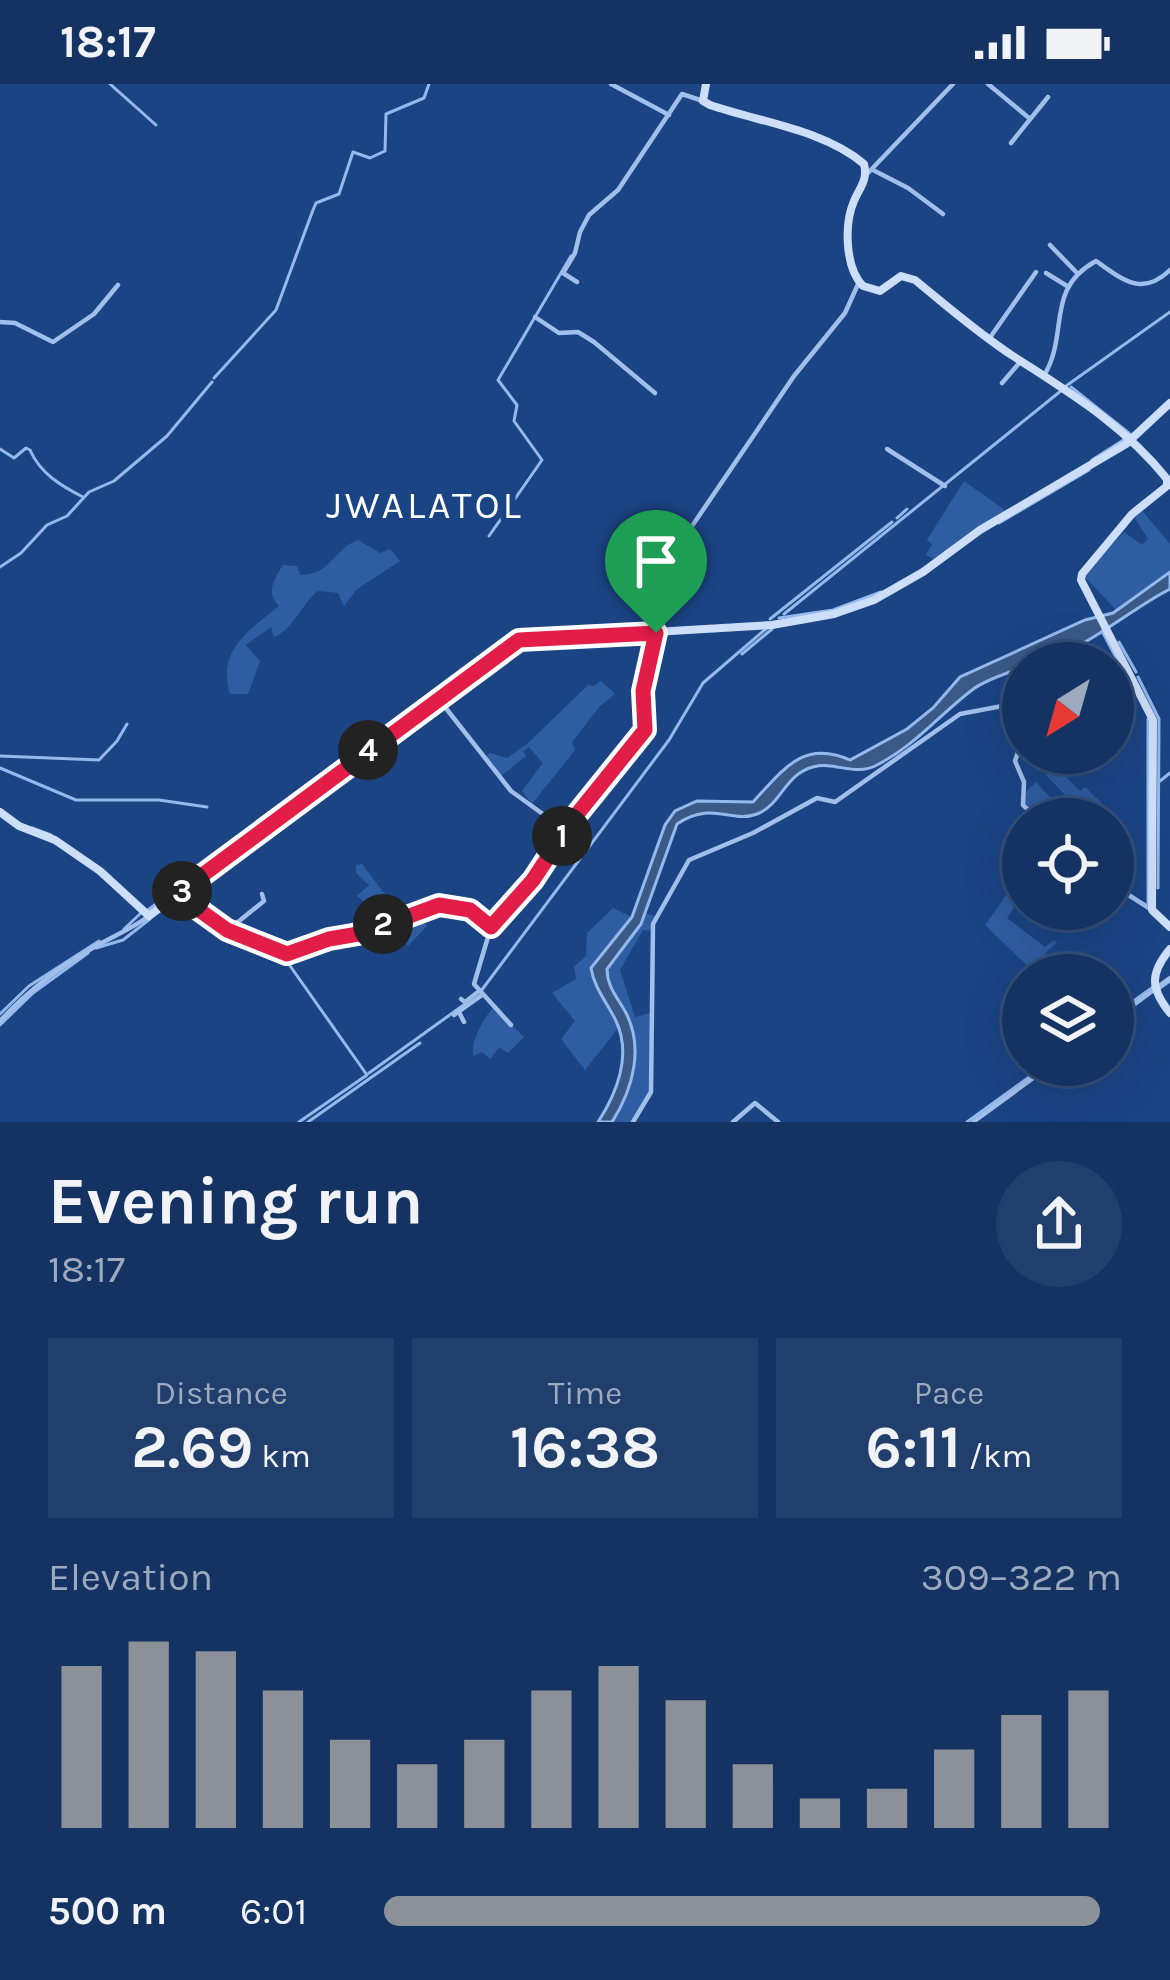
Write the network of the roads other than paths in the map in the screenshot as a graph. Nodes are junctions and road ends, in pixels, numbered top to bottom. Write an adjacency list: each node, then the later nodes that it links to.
1 (611, 84): 7 (street)
2 (706, 84): 6 (street)
3 (953, 84): 10 (street)
4 (988, 84): 8 (street)
5 (1048, 97): 8 (street)
6 (703, 101): 7 (street); 10 (street)
7 (669, 115): 17 (street)
8 (1029, 118): 9 (street)
9 (1011, 143)
10 (870, 169): 11 (street); 18 (street)
11 (943, 214)
12 (1050, 244): 16 (street)
13 (1170, 270): 16 (street)
14 (1036, 272): 23 (street)
15 (1046, 273): 20 (street)
16 (1078, 274): 20 (street)
17 (577, 282)
18 (860, 282): 23 (street); 32 (street)
19 (118, 285): 22 (street)
20 (1067, 286): 25 (street)
21 (535, 317): 27 (street)
22 (0, 322)
23 (989, 339): 24 (street)
24 (1021, 361): 25 (street); 26 (street)
25 (1045, 374): 29 (street)
26 (1002, 383)
27 (655, 393)
28 (1170, 403): 29 (street)
29 (1132, 439): 32 (street); 40 (street)
30 (886, 448): 31 (street)
31 (943, 485)
32 (656, 633): 33 (street); 36 (street)
33 (439, 698): 36 (street); 37 (street)
34 (1002, 706): 56 (street)
35 (0, 812): 41 (street)
36 (566, 830): 42 (street)
37 (177, 894): 41 (street); 44 (street)
38 (262, 894): 44 (street)
39 (1134, 898): 40 (street)
40 (1152, 910): 43 (street)
41 (149, 916): 52 (street)
42 (491, 927): 44 (street); 48 (street)
43 (1170, 927)
44 (227, 930)
45 (1170, 949): 47 (street)
46 (1170, 978): 47 (street)
47 (1155, 989): 50 (street); 51 (street)
48 (480, 994): 49 (street); 53 (street); 54 (street)
49 (461, 999)
50 (1134, 1004)
51 (1170, 1013)
52 (0, 1021)
53 (464, 1022)
54 (511, 1025)
55 (1022, 1086): 59 (street)
56 (633, 1122)
57 (733, 1122): 58 (street)
58 (778, 1122)
59 (973, 1122)

